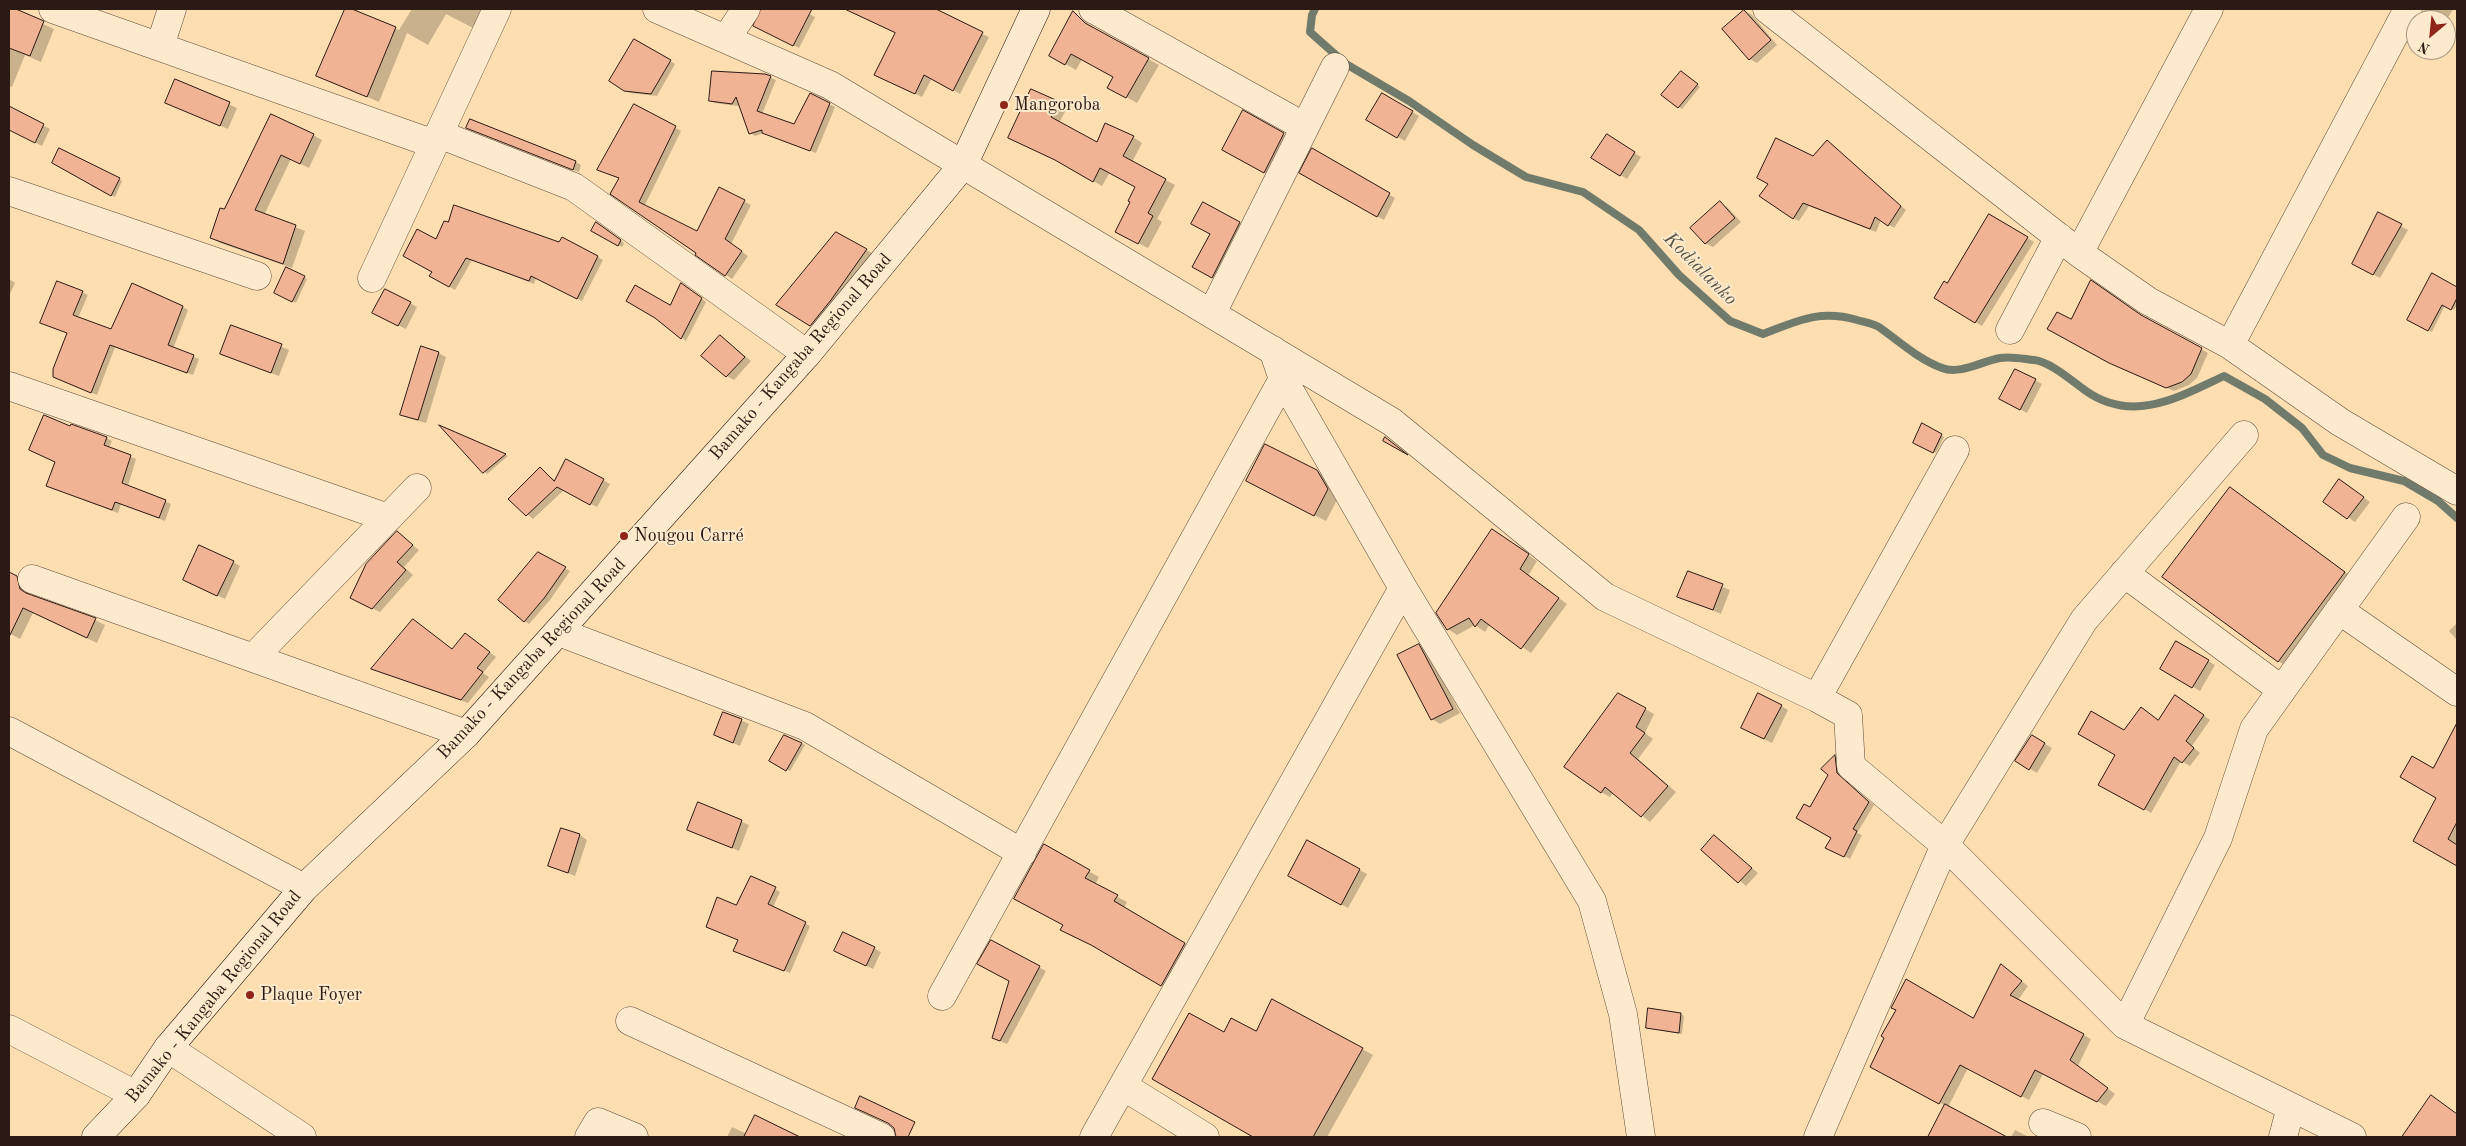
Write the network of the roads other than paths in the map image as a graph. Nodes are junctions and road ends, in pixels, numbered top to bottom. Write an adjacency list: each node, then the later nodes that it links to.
1 (53, 9): 12 (street)
2 (172, 9): 12 (street)
3 (497, 9): 15 (street)
4 (657, 9): 11 (street)
5 (746, 9): 11 (street)
6 (1036, 9): 16 (street, Bamako - Kangaba Regional Road)
7 (1094, 9): 14 (street)
8 (1767, 9): 18 (street)
9 (2209, 9): 18 (street)
10 (2408, 9): 23 (street)
11 (726, 39): 16 (street)
12 (160, 46): 15 (street)
13 (1335, 67): 14 (street)
14 (1304, 127): 21 (street)
15 (437, 139): 20 (street); 25 (street)
16 (963, 165): 21 (street); 25 (street, Bamako - Kangaba Regional Road)
17 (9, 190): 19 (street)
18 (2069, 245): 22 (street); 23 (street)
19 (257, 276)
20 (372, 278)
21 (1212, 313): 24 (street)
22 (2010, 330)
23 (2230, 345): 31 (street)
24 (1273, 350): 26 (street); 42 (street)
25 (808, 354): 38 (street, Bamako - Kangaba Regional Road)
26 (1283, 380): 36 (street); 46 (street)
27 (9, 386): 33 (street)
28 (2244, 435): 34 (street)
29 (1956, 450): 42 (street)
30 (418, 488): 33 (street)
31 (2457, 491)
32 (2406, 517): 37 (street)
33 (388, 518): 39 (street)
34 (2124, 573): 40 (street); 45 (street)
35 (32, 579): 39 (street)
36 (1403, 588): 53 (street); 64 (street)
37 (2339, 610): 40 (street); 41 (street)
38 (559, 632): 44 (street, Bamako - Kangaba Regional Road); 46 (street)
39 (253, 658): 44 (street)
40 (2282, 690): 50 (street)
41 (2457, 692)
42 (1817, 698): 45 (street)
43 (9, 731): 47 (street)
44 (466, 734): 47 (street, Bamako - Kangaba Regional Road)
45 (1945, 845): 50 (street); 65 (street)
46 (1022, 852): 48 (street)
47 (304, 888): 52 (street, Bamako - Kangaba Regional Road)
48 (942, 996)
49 (630, 1021): 61 (street)
50 (2124, 1025): 55 (street)
51 (9, 1029): 54 (street)
52 (168, 1048): 54 (street, Bamako - Kangaba Regional Road); 58 (street)
53 (1123, 1086): 62 (street); 63 (street)
54 (136, 1095): 57 (street, Bamako - Kangaba Regional Road)
55 (2290, 1107): 67 (street); 68 (street)
56 (2043, 1123): 66 (street)
57 (96, 1137)
58 (302, 1137)
59 (589, 1137): 60 (street)
60 (634, 1137)
61 (881, 1137)
62 (1094, 1137)
63 (1205, 1137)
64 (1641, 1137)
65 (1818, 1137)
66 (2077, 1137)
67 (2283, 1137)
68 (2352, 1137)

